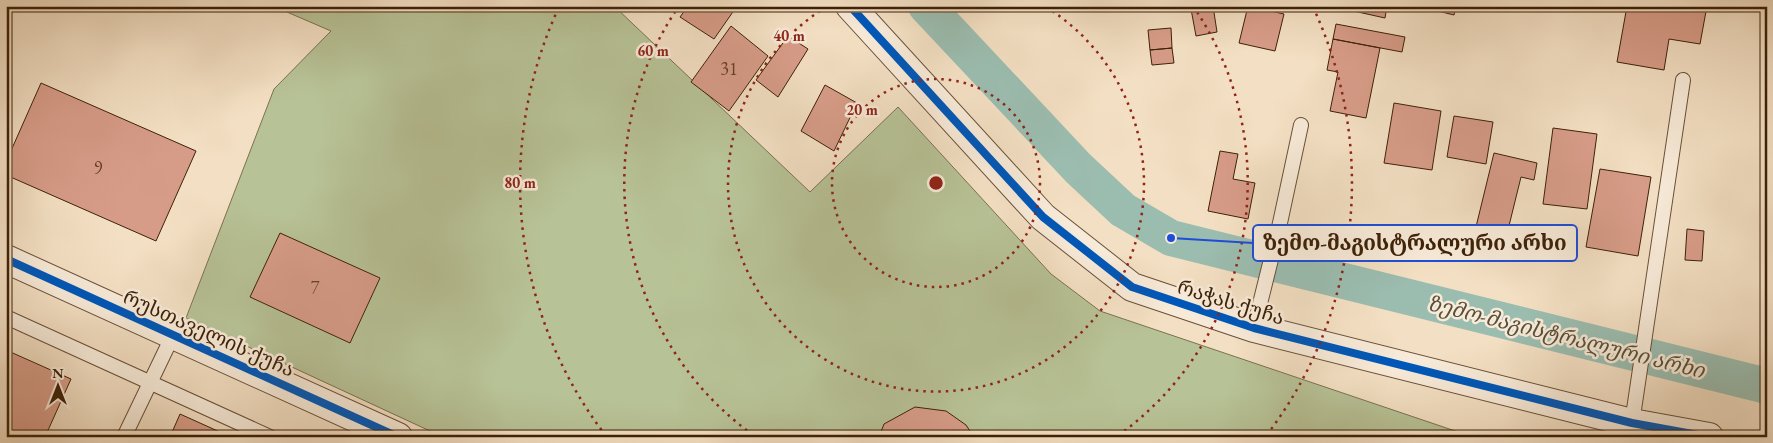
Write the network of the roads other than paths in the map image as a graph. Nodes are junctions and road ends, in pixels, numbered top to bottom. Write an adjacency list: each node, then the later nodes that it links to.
1 (853, 7): 6 (street, რაჭას ქუჩა)
2 (1683, 80): 9 (lane)
3 (1301, 125): 6 (lane)
4 (6, 259): 7 (street, რუსთაველის ქუჩა)
5 (6, 317): 8 (lane)
6 (1254, 328): 9 (street, რაჭას ქუჩა)
7 (173, 335): 8 (lane); 12 (street, რუსთაველის ქუჩა)
8 (150, 383): 10 (lane); 11 (lane)
9 (1628, 430): 13 (street, რაჭას ქუჩა)
10 (124, 437)
11 (270, 437)
12 (398, 437)
13 (1709, 437)

